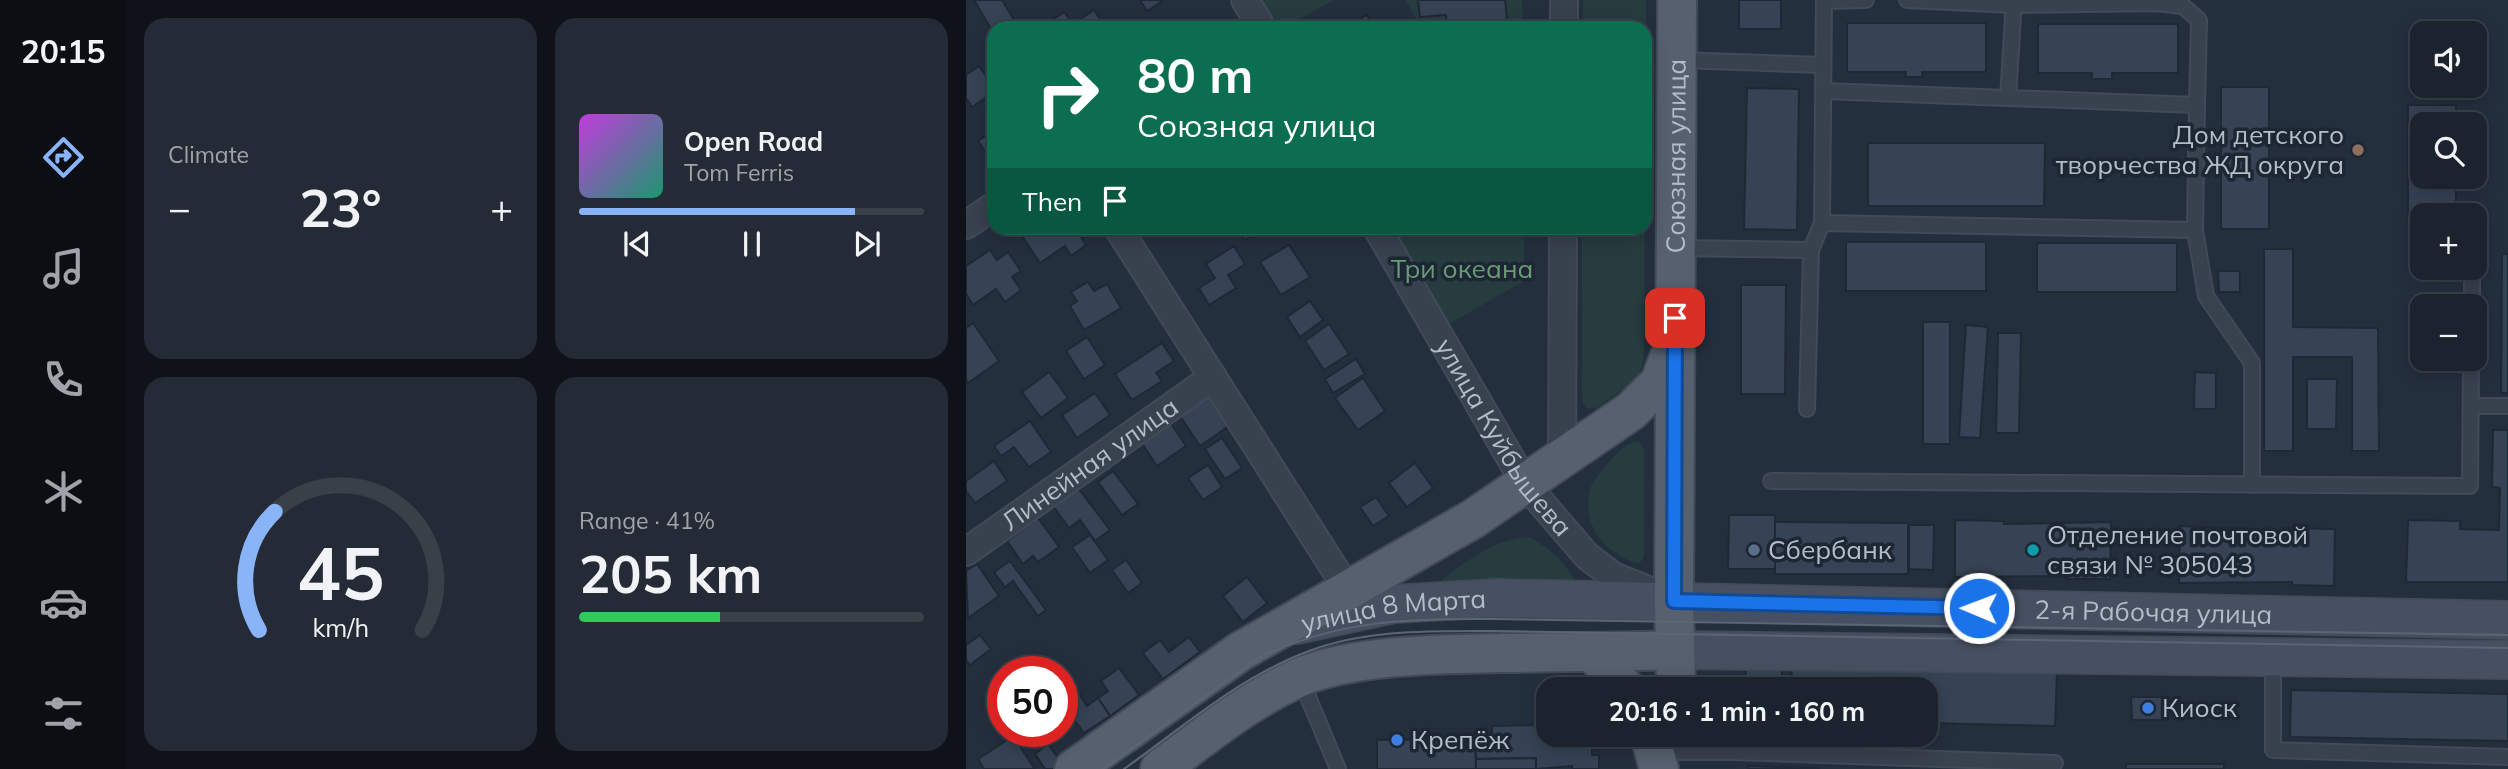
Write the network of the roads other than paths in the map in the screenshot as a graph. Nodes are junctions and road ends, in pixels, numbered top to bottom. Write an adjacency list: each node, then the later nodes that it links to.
1 (1564, 0): 7 (street)
2 (1677, 0): 8 (main road, Союзная улица)
3 (1866, 0): 5 (lane)
4 (1907, 0): 6 (lane)
5 (1824, 1): 9 (lane)
6 (2014, 2): 11 (lane); 12 (lane)
7 (1564, 21)
8 (1677, 60): 9 (lane); 20 (main road, Союзная улица)
9 (1823, 65): 10 (lane)
10 (1823, 91): 11 (lane); 14 (lane)
11 (2008, 99): 12 (lane)
12 (2197, 105): 16 (lane)
13 (987, 211): 15 (street)
14 (1822, 223): 16 (lane); 21 (lane)
15 (966, 225)
16 (2195, 230): 31 (lane)
17 (1122, 235): 24 (street)
18 (1381, 235): 30 (street, улица Куйбышева)
19 (1563, 235): 28 (street)
20 (1676, 248): 21 (lane); 22 (main road, Союзная улица)
21 (1811, 250): 27 (lane)
22 (1675, 342): 28 (main road); 34 (main road, Союзная улица)
23 (2471, 371): 25 (lane)
24 (1213, 377): 32 (street, Линейная улица); 33 (street)
25 (2471, 406): 26 (lane); 31 (lane)
26 (2508, 406)
27 (1807, 409)
28 (1562, 459): 30 (main road)
29 (1771, 481): 31 (lane)
30 (1526, 485): 33 (main road); 34 (street, улица Куйбышева)
31 (2252, 485)
32 (966, 552)
33 (1348, 590): 36 (main road)
34 (1674, 601): 35 (main road, 2-я Рабочая улица); 36 (main road, улица 8 Марта); 37 (main road, Союзная улица)
35 (2508, 620)
36 (1272, 632): 47 (main road, улица 8 Марта)
37 (1675, 650): 38 (main road, улица 8 Марта); 39 (main road, 2-я Рабочая улица); 43 (main road, Союзная улица)
38 (1592, 652): 41 (main road, улица 8 Марта); 42 (main road)
39 (2273, 657): 40 (main road, 2-я Рабочая улица); 45 (lane)
40 (2508, 660)
41 (1299, 677): 48 (main road, улица 8 Марта); 49 (lane)
42 (1615, 677)
43 (1676, 677)
44 (1668, 752): 46 (lane)
45 (2508, 757)
46 (2055, 763)
47 (1074, 769)
48 (1160, 769)
49 (1338, 769)

